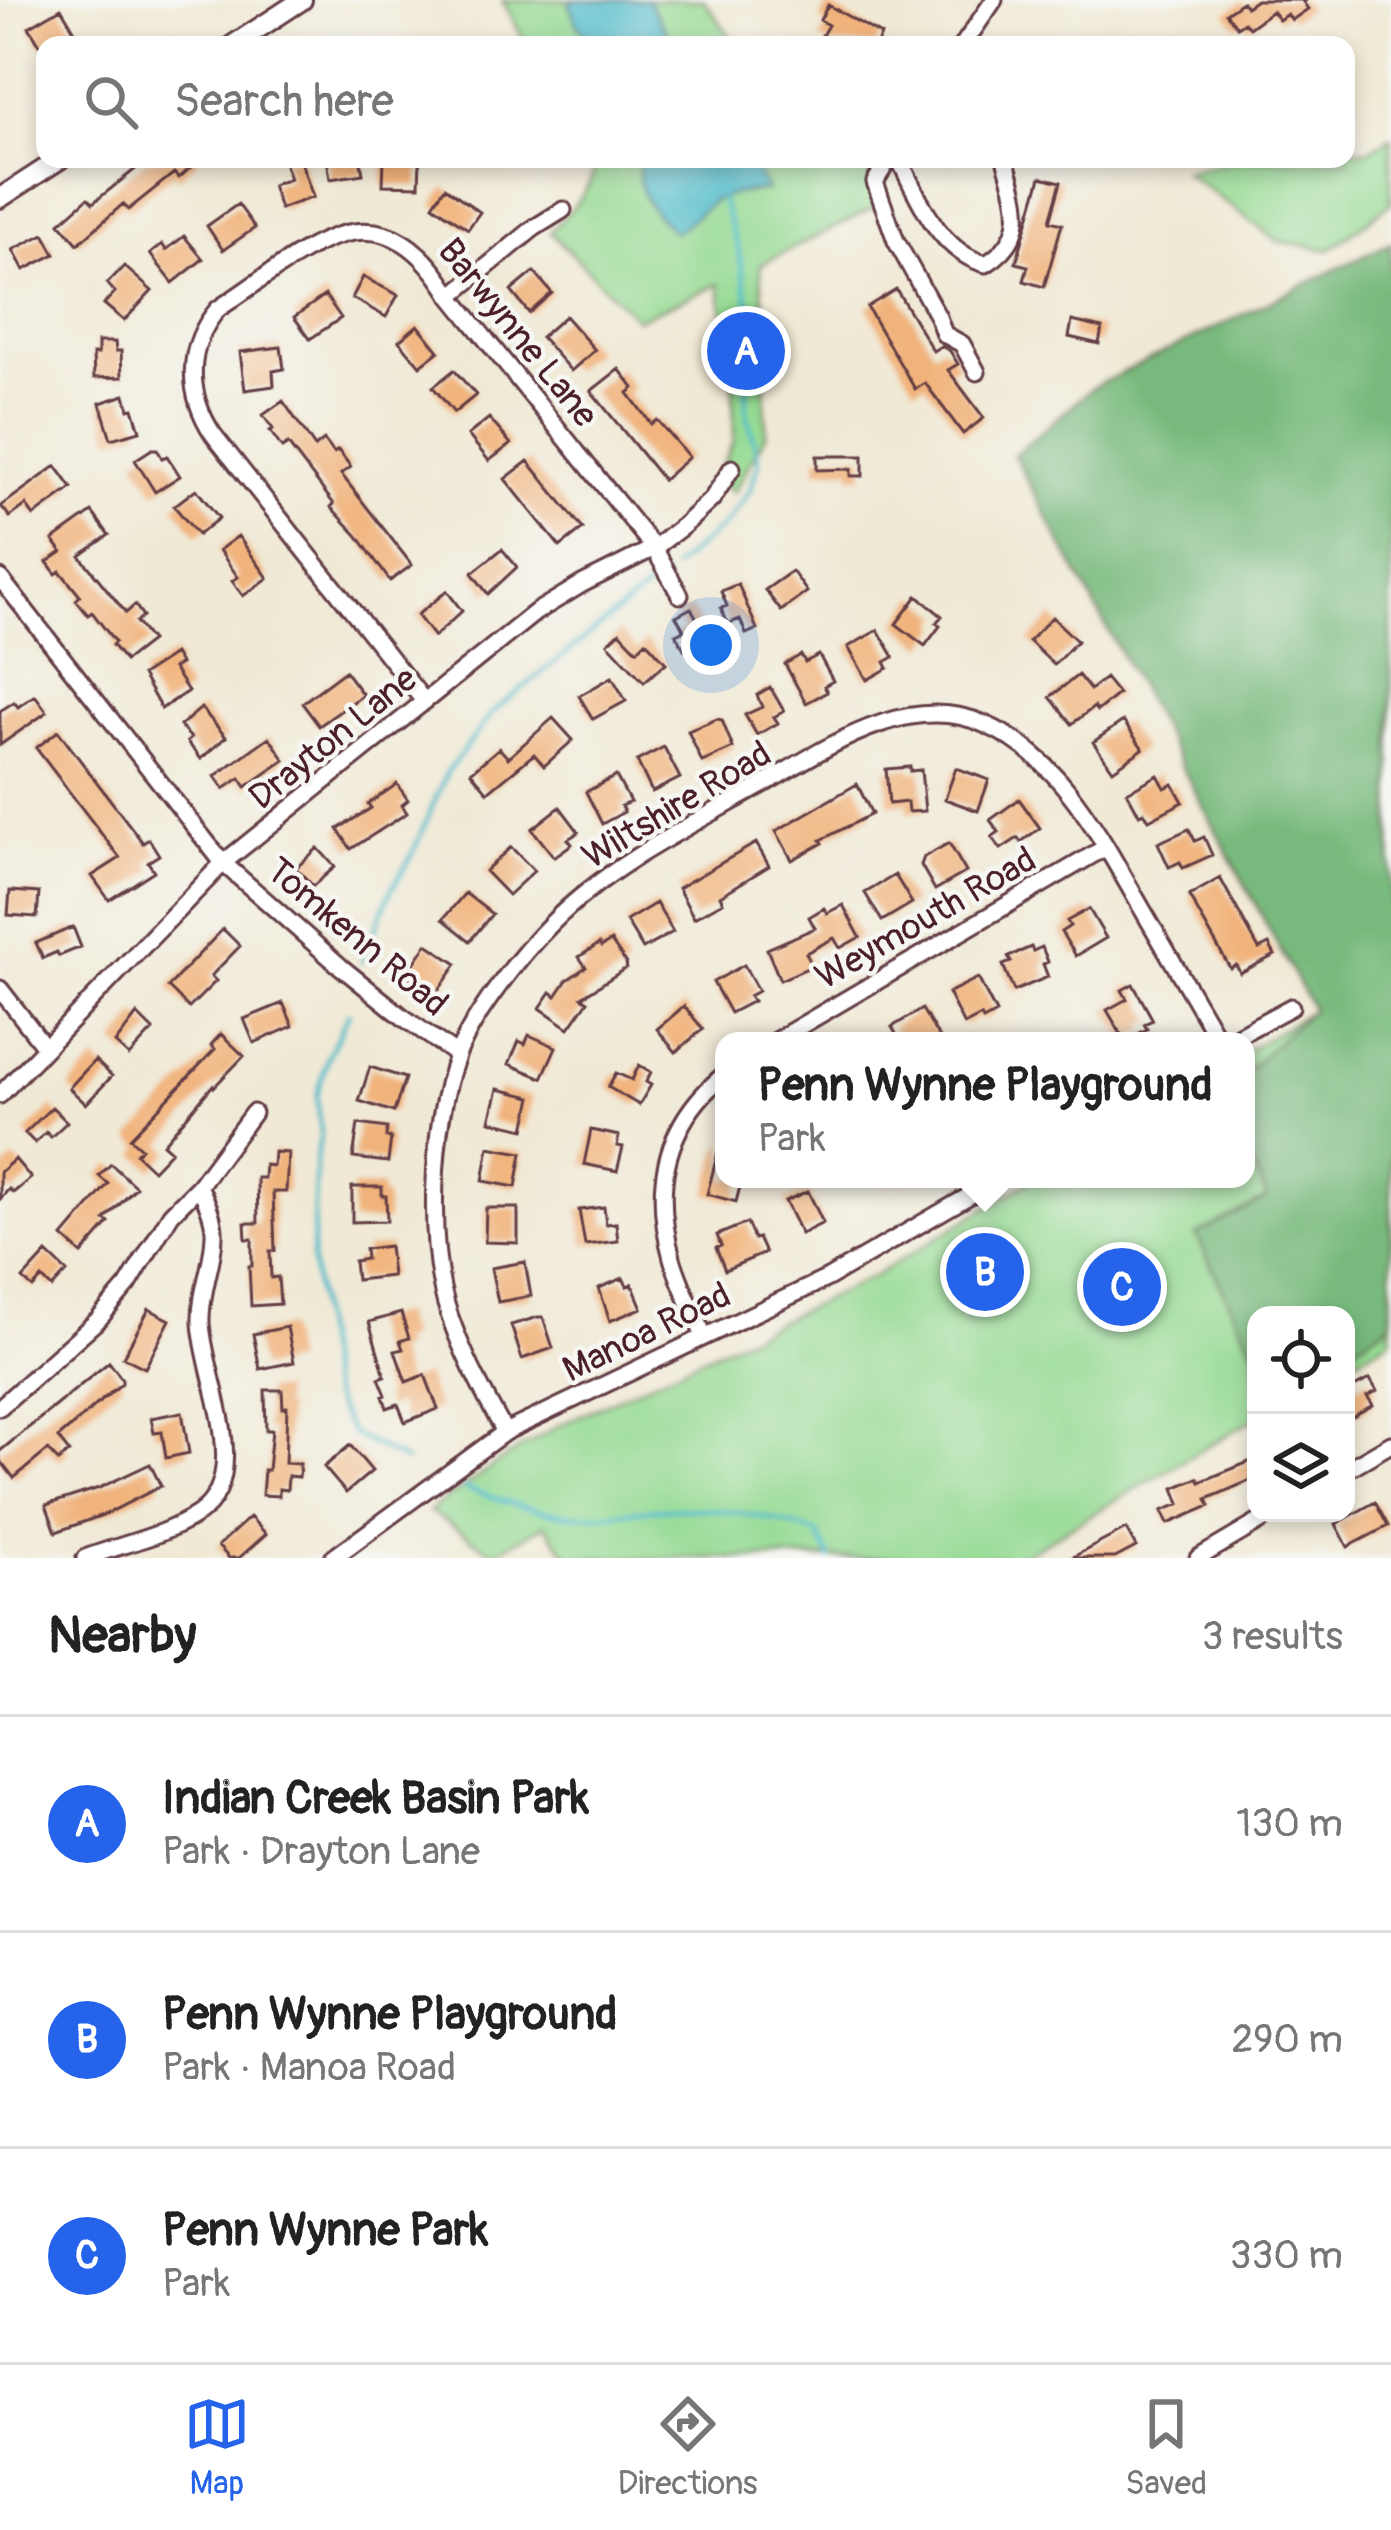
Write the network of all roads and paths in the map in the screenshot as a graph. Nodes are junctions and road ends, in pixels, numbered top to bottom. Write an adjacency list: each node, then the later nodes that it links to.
1 (302, 0): 3 (main road)
2 (994, 0): 4 (street)
3 (247, 36)
4 (969, 36)
5 (46, 168): 9 (main road)
6 (883, 168): 12 (street)
7 (903, 168): 8 (street)
8 (1008, 168)
9 (0, 198)
10 (563, 210): 11 (street)
11 (452, 296): 14 (street, Barwynne Lane); 17 (street, Barwynne Lane)
12 (977, 372)
13 (732, 468): 14 (street, Drayton Lane)
14 (654, 548): 16 (street, Barwynne Lane); 17 (street, Drayton Lane)
15 (0, 578): 19 (street, Tomkenn Road)
16 (680, 596)
17 (424, 701): 19 (street, Drayton Lane)
18 (1106, 847): 22 (street, Weymouth Road); 23 (street, Wiltshire Road); 26 (street, Wiltshire Road)
19 (223, 862): 25 (street, Drayton Lane); 26 (street, Tomkenn Road)
20 (0, 989): 25 (street)
21 (1291, 1007): 24 (street)
22 (790, 1032)
23 (1218, 1032)
24 (1241, 1032)
25 (45, 1047): 28 (street, Drayton Lane)
26 (457, 1055): 34 (street, Wiltshire Road)
27 (715, 1082): 32 (street)
28 (0, 1095)
29 (253, 1113): 30 (street)
30 (200, 1186): 33 (street); 38 (street)
31 (983, 1188): 32 (street, Manoa Road)
32 (704, 1336): 34 (street, Manoa Road)
33 (0, 1407)
34 (505, 1432): 39 (street, Manoa Road)
35 (1391, 1444): 36 (street)
36 (1355, 1465)
37 (1259, 1522): 40 (street)
38 (86, 1558)
39 (333, 1558)
40 (1198, 1558)

